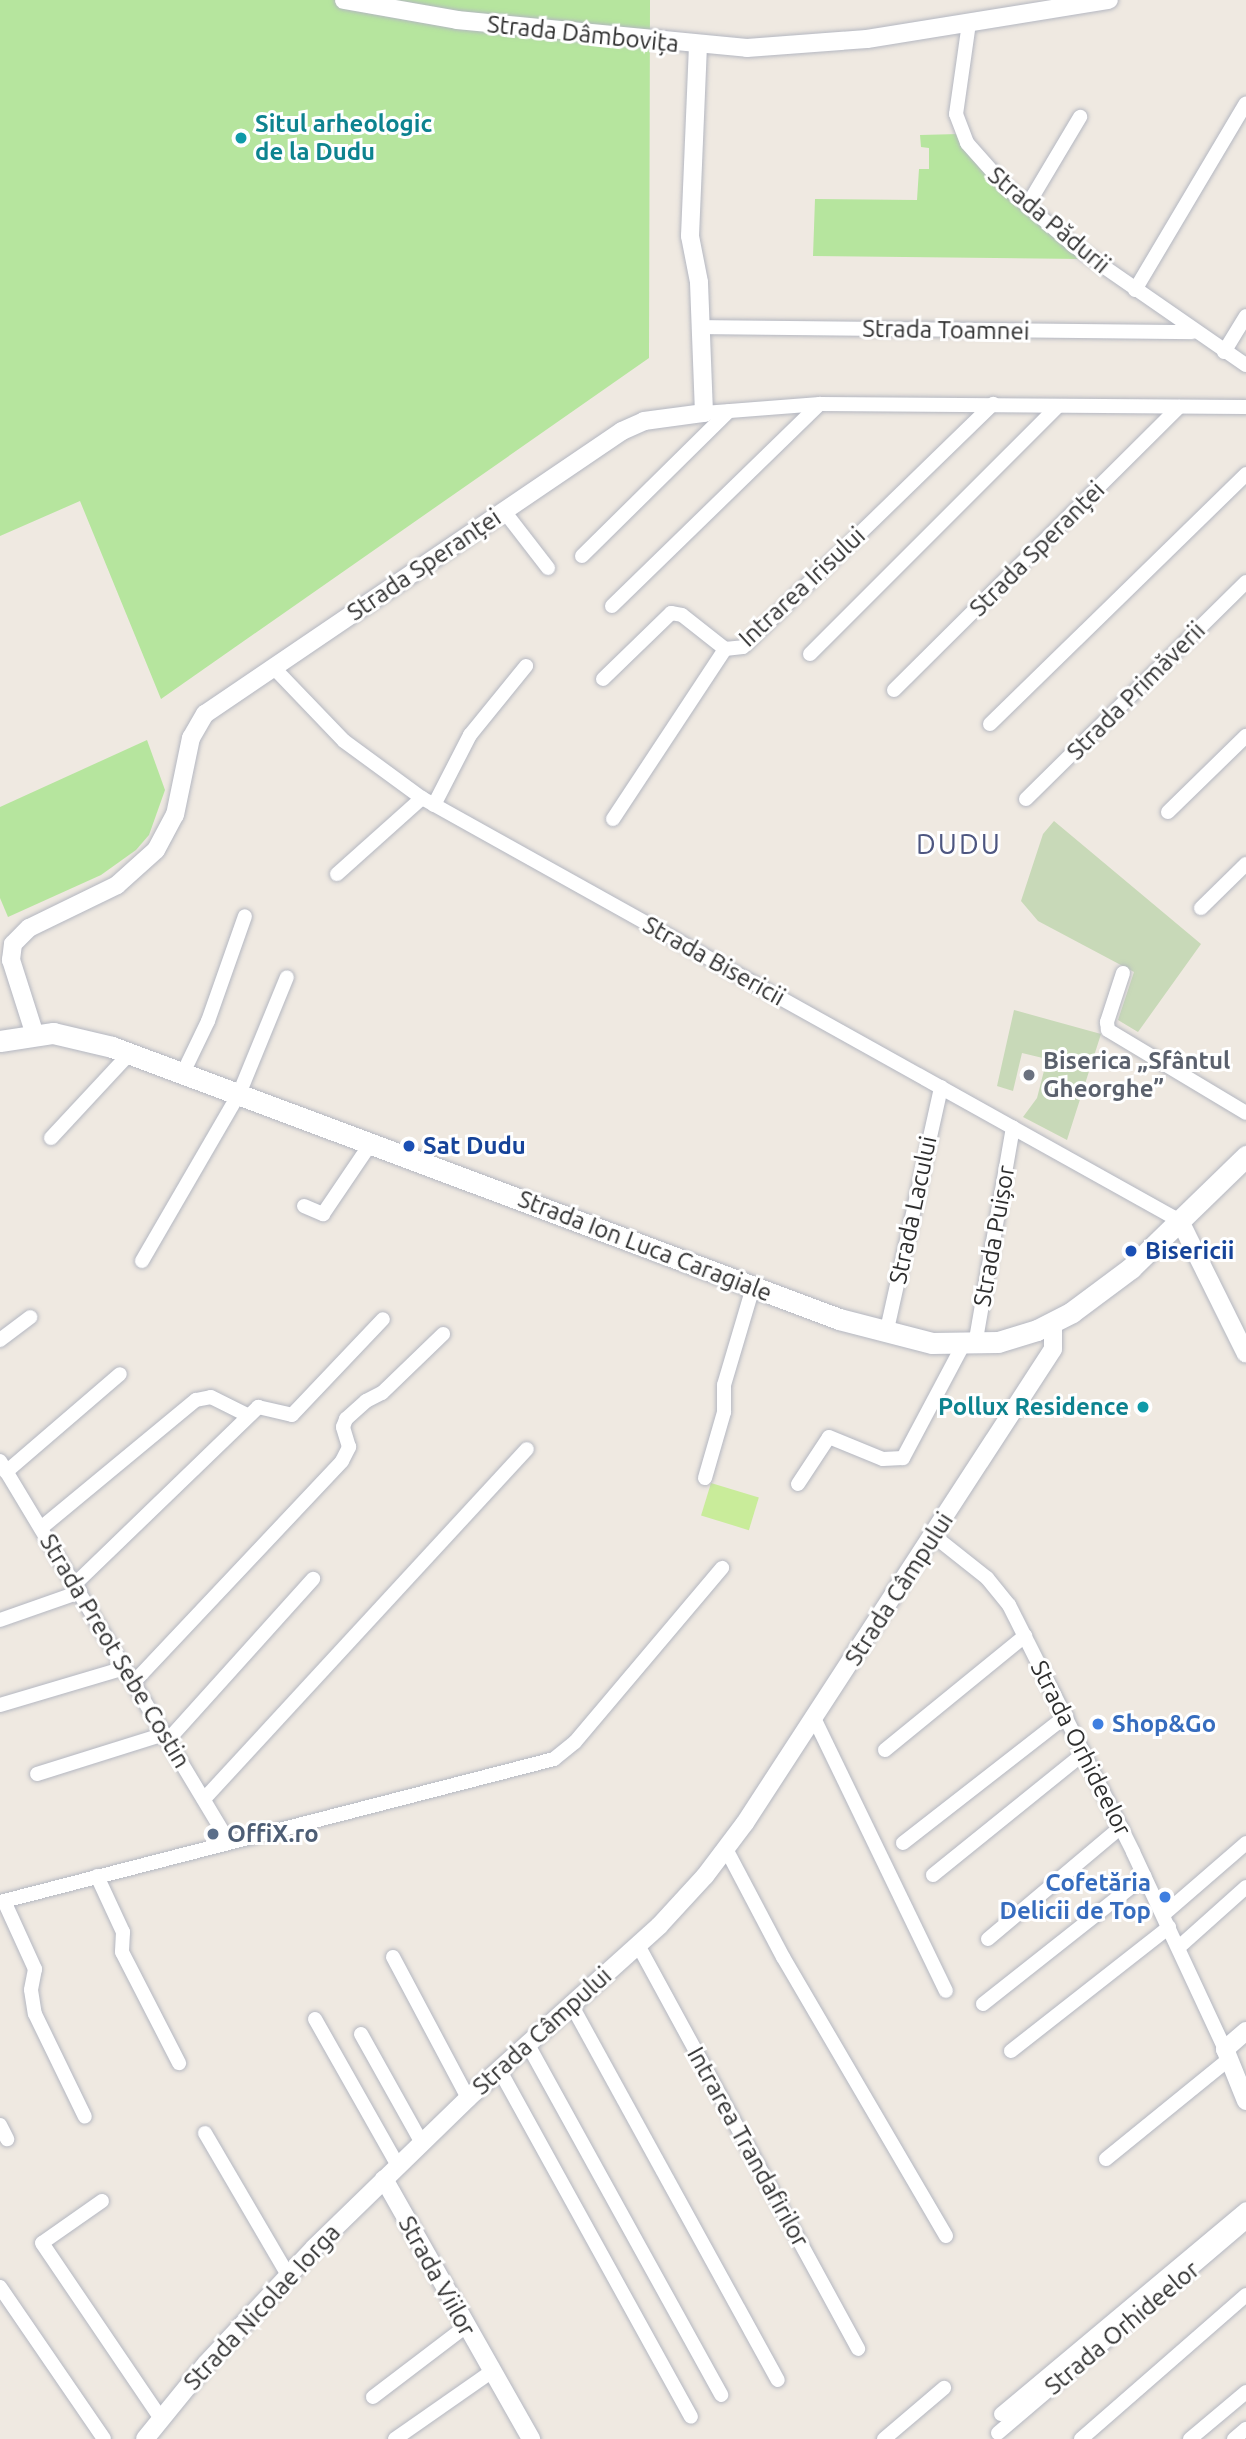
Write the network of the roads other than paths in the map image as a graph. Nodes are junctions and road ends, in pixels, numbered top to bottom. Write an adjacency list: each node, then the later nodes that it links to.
1 (344, 0): 4 (street, Strada Dâmbovița)
2 (1109, 0): 3 (street)
3 (969, 23): 4 (street); 7 (street, Strada Pădurii)
4 (698, 47): 10 (street)
5 (1246, 103): 8 (street, Strada Pădurii)
6 (1080, 117): 7 (street)
7 (1027, 206): 8 (street, Strada Pădurii)
8 (1135, 290): 11 (street, Strada Pădurii)
9 (1246, 316): 12 (street)
10 (700, 327): 11 (street, Strada Toamnei); 20 (street)
11 (1192, 332): 12 (street, Strada Pădurii)
12 (1224, 352): 13 (street, Strada Pădurii)
13 (1246, 365)
14 (820, 404): 15 (street, Strada Speranței); 19 (street, Strada Speranței); 26 (street)
15 (993, 404): 16 (street, Strada Speranței); 27 (street, Intrarea Irisului)
16 (1057, 407): 17 (street, Strada Speranței); 28 (street)
17 (1179, 407): 18 (street, Strada Speranței); 32 (street, Strada Speranței)
18 (1246, 407)
19 (729, 411): 20 (street, Strada Speranței); 23 (street)
20 (704, 413): 22 (street, Strada Speranței)
21 (1246, 474): 33 (street)
22 (504, 511): 24 (street); 30 (street, Strada Speranței)
23 (582, 556)
24 (548, 568)
25 (1246, 582): 35 (street, Strada Primăverii)
26 (612, 606)
27 (725, 649): 31 (street, Intrarea Irisului); 38 (street)
28 (810, 654)
29 (526, 666): 36 (street)
30 (274, 668): 36 (street, Strada Bisericii); 45 (street, Strada Speranței)
31 (603, 680)
32 (894, 690)
33 (990, 724)
34 (1246, 736): 37 (street)
35 (1026, 799)
36 (428, 802): 40 (street); 49 (street, Strada Bisericii)
37 (1168, 812)
38 (613, 819)
39 (1246, 864): 41 (street)
40 (337, 874)
41 (1201, 908)
42 (245, 916): 48 (street)
43 (1124, 973): 51 (street)
44 (287, 977): 50 (street)
45 (34, 1032): 46 (main road, Strada Ion Luca Caragiale); 47 (main road, Strada Ion Luca Caragiale)
46 (0, 1041)
47 (130, 1053): 48 (main road, Strada Ion Luca Caragiale); 53 (street)
48 (183, 1073): 50 (main road, Strada Ion Luca Caragiale)
49 (940, 1087): 52 (street, Strada Bisericii); 64 (street, Strada Lacului)
50 (239, 1094): 54 (main road, Strada Ion Luca Caragiale); 58 (street)
51 (1246, 1113)
52 (1013, 1127): 57 (street, Strada Bisericii); 66 (street, Strada Puișor)
53 (51, 1138)
54 (371, 1143): 56 (street); 59 (main road, Strada Ion Luca Caragiale)
55 (1246, 1156): 57 (main road, Strada Ion Luca Caragiale)
56 (304, 1206)
57 (1183, 1225): 62 (main road, Strada Ion Luca Caragiale); 67 (street)
58 (142, 1261)
59 (753, 1287): 64 (main road, Strada Ion Luca Caragiale); 72 (street)
60 (30, 1317): 65 (street)
61 (383, 1319): 69 (street)
62 (1053, 1323): 66 (main road, Strada Ion Luca Caragiale); 75 (street, Strada Câmpului)
63 (443, 1334): 82 (street)
64 (886, 1334): 66 (main road, Strada Ion Luca Caragiale)
65 (0, 1340)
66 (969, 1345): 73 (street, Strada Puișor)
67 (1246, 1354)
68 (120, 1374): 71 (street)
69 (249, 1416): 74 (street); 78 (street)
70 (527, 1450): 90 (street)
71 (3, 1467): 74 (street, Strada Preot Sebe Costin)
72 (705, 1478)
73 (798, 1484)
74 (41, 1528): 78 (street, Strada Preot Sebe Costin)
75 (934, 1536): 80 (street, Strada Orhideelor); 85 (street, Strada Câmpului)
76 (722, 1567): 92 (street)
77 (313, 1578): 86 (street)
78 (78, 1588): 79 (street); 81 (street, Strada Preot Sebe Costin)
79 (0, 1620)
80 (1025, 1636): 84 (street, Strada Orhideelor); 87 (street)
81 (125, 1668): 82 (street, Strada Preot Sebe Costin); 83 (street)
82 (134, 1682): 86 (street, Strada Preot Sebe Costin)
83 (0, 1705)
84 (1066, 1716): 88 (street, Strada Orhideelor); 93 (street)
85 (814, 1718): 95 (street, Strada Câmpului); 106 (street)
86 (166, 1737): 89 (street); 90 (street, Strada Preot Sebe Costin)
87 (885, 1749)
88 (1084, 1753): 91 (street, Strada Orhideelor); 96 (street)
89 (37, 1774)
90 (204, 1799): 92 (street, Strada Preot Sebe Costin)
91 (1121, 1827): 98 (street, Strada Orhideelor); 102 (street)
92 (228, 1840): 97 (street)
93 (903, 1843)
94 (1246, 1843): 101 (street)
95 (726, 1849): 103 (street, Strada Câmpului); 130 (street)
96 (933, 1875)
97 (97, 1876): 100 (street); 115 (street)
98 (1145, 1876): 101 (street, Strada Orhideelor); 108 (street)
99 (1246, 1887): 104 (street)
100 (2, 1901): 119 (street)
101 (1166, 1921): 104 (street, Strada Orhideelor); 113 (street)
102 (988, 1939)
103 (638, 1945): 107 (street, Strada Câmpului); 135 (street, Intrarea Trandafirilor)
104 (1179, 1947): 114 (street, Strada Orhideelor)
105 (393, 1957): 117 (street)
106 (946, 1991)
107 (571, 2004): 112 (street, Strada Câmpului); 137 (street)
108 (984, 2004)
109 (315, 2019): 125 (street)
110 (1246, 2031): 114 (street)
111 (362, 2034): 123 (street)
112 (527, 2043): 116 (street, Strada Câmpului); 140 (street)
113 (1012, 2051)
114 (1227, 2054): 118 (street, Strada Orhideelor); 124 (street)
115 (179, 2063)
116 (499, 2070): 117 (street, Strada Câmpului); 143 (street)
117 (468, 2098): 123 (street, Strada Câmpului)
118 (1246, 2101)
119 (85, 2117)
120 (0, 2125): 122 (street)
121 (205, 2133): 131 (street)
122 (7, 2139)
123 (422, 2143): 125 (street, Strada Câmpului)
124 (1106, 2158)
125 (398, 2166): 126 (street, Strada Câmpului)
126 (384, 2179): 131 (street, Strada Nicolae Iorga); 134 (street, Strada Viilor)
127 (102, 2201): 144 (street)
128 (1246, 2209): 142 (street)
129 (1246, 2222): 146 (street, Strada Orhideelor)
130 (946, 2236)
131 (288, 2275): 144 (street, Strada Nicolae Iorga)
132 (0, 2287): 147 (street)
133 (1246, 2295): 152 (street)
134 (466, 2327): 136 (street, Strada Viilor); 141 (street)
135 (858, 2348)
136 (491, 2372): 149 (street); 150 (street, Strada Viilor)
137 (778, 2380)
138 (944, 2388): 151 (street)
139 (1246, 2392): 153 (street)
140 (721, 2395)
141 (373, 2397)
142 (1001, 2414)
143 (691, 2417)
144 (161, 2419): 148 (street, Strada Nicolae Iorga)
145 (1246, 2429): 154 (street)
146 (999, 2433)
147 (104, 2439)
148 (145, 2439)
149 (395, 2439)
150 (531, 2439)
151 (884, 2439)
152 (1081, 2439)
153 (1190, 2439)
154 (1234, 2439)

